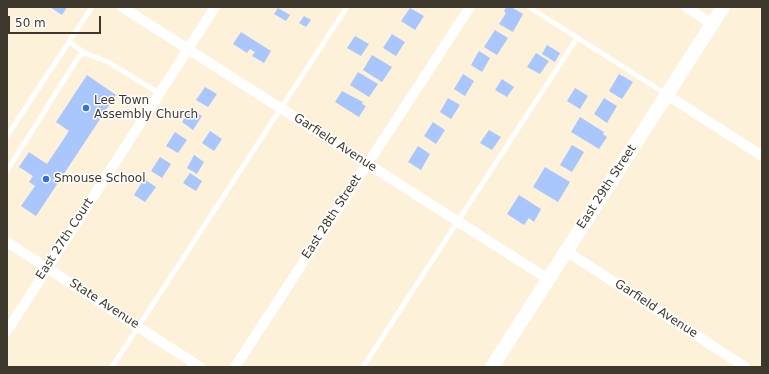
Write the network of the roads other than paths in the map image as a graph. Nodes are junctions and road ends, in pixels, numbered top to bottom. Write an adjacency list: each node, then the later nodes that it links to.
1 (92, 7): 11 (lane)
2 (122, 7): 12 (street, Garfield Avenue)
3 (215, 7): 12 (street, East 27th Court)
4 (347, 7): 16 (lane)
5 (470, 7): 19 (street, East 28th Street)
6 (529, 7): 10 (lane)
7 (686, 7): 9 (street)
8 (723, 7): 9 (street, East 29th Street)
9 (712, 24): 15 (street, East 29th Street)
10 (577, 38): 15 (lane); 21 (lane)
11 (69, 42): 13 (lane); 17 (lane)
12 (187, 49): 14 (street, East 27th Court); 16 (street, Garfield Avenue)
13 (85, 53): 14 (lane); 20 (lane)
14 (159, 93): 24 (street, East 27th Court)
15 (667, 95): 18 (street); 23 (street, East 29th Street)
16 (281, 109): 19 (street, Garfield Avenue); 26 (lane)
17 (7, 136)
18 (762, 156)
19 (366, 163): 21 (street, Garfield Avenue); 30 (street, East 28th Street)
20 (7, 171)
21 (458, 222): 25 (street, Garfield Avenue); 31 (lane)
22 (7, 242): 24 (street, State Avenue)
23 (566, 251): 25 (street, East 29th Street); 33 (street, Garfield Avenue)
24 (47, 268): 26 (street, State Avenue); 27 (street, East 27th Court)
25 (548, 279): 32 (street, East 29th Street)
26 (138, 327): 28 (lane); 29 (street, State Avenue)
27 (7, 331)
28 (112, 367)
29 (200, 367)
30 (235, 367)
31 (363, 367)
32 (492, 367)
33 (745, 367)

